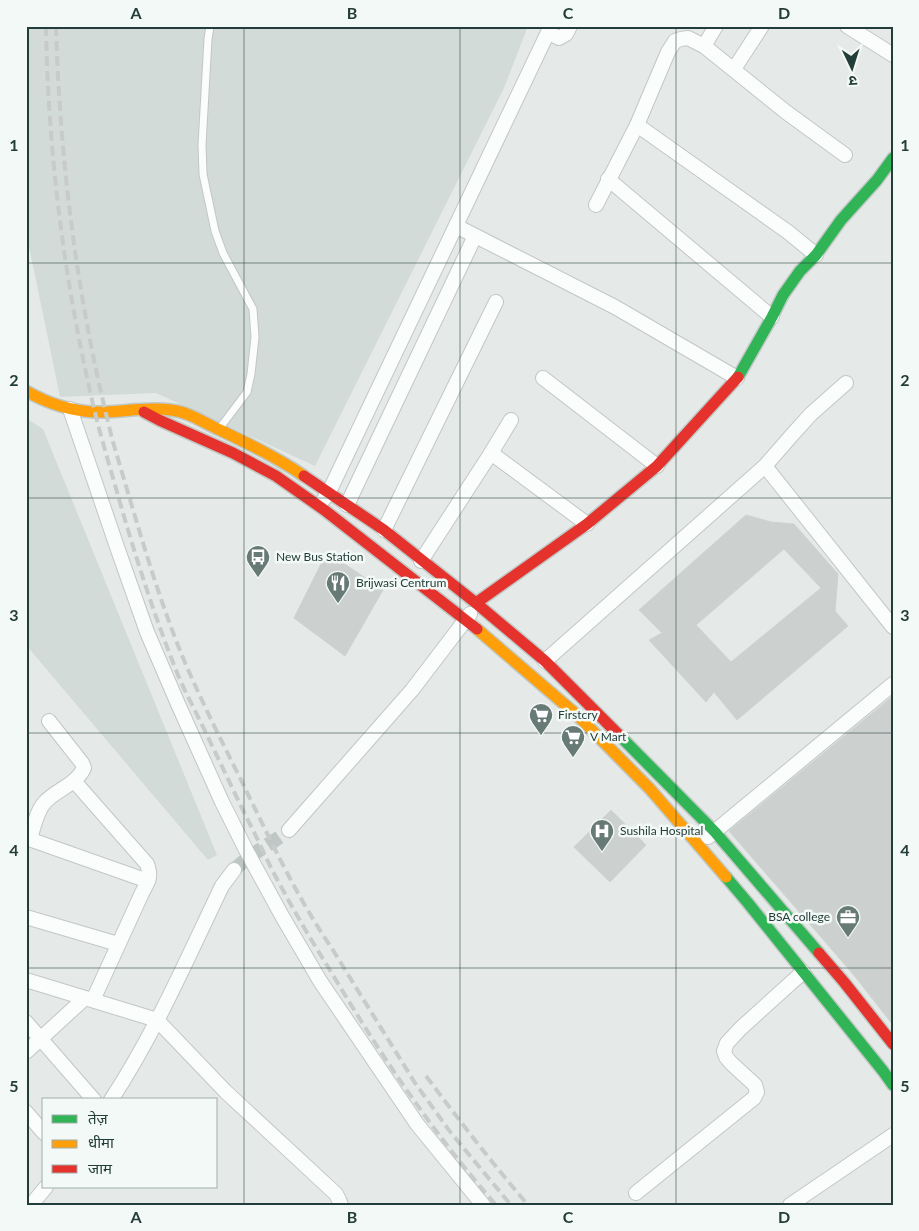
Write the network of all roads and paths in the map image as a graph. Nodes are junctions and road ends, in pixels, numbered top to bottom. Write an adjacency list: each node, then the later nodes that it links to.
1 (210, 26): 27 (lane)
2 (570, 26): 6 (street)
3 (716, 26): 7 (street)
4 (762, 26): 9 (street)
5 (847, 26): 8 (street)
6 (550, 30): 15 (street)
7 (704, 46): 9 (street); 10 (street)
8 (893, 55)
9 (734, 69): 11 (street)
10 (637, 124): 13 (street); 17 (street)
11 (846, 156)
12 (893, 158): 17 (main road)
13 (608, 179): 14 (street); 19 (street)
14 (596, 205)
15 (456, 226): 16 (street); 31 (street)
16 (475, 236): 21 (street); 32 (street)
17 (816, 255): 19 (main road)
18 (496, 302): 35 (street)
19 (772, 317): 21 (main road)
20 (543, 378): 29 (street)
21 (737, 378): 29 (main road)
22 (846, 383): 30 (street)
23 (26, 391): 24 (main road)
24 (70, 409): 25 (main road); 70 (street)
25 (139, 409): 27 (main road); 33 (main road)
26 (511, 420): 28 (street)
27 (219, 430): 31 (main road)
28 (491, 453): 34 (street); 36 (street)
29 (658, 466): 34 (main road)
30 (765, 466): 39 (street); 40 (street)
31 (329, 492): 32 (main road); 33 (street)
32 (347, 505): 35 (main road)
33 (319, 506): 38 (main road)
34 (587, 524): 37 (main road)
35 (384, 530): 36 (main road)
36 (421, 561): 37 (main road)
37 (476, 604): 38 (street); 40 (main road)
38 (466, 620): 44 (street); 47 (main road)
39 (893, 627)
40 (544, 661): 45 (main road)
41 (893, 684): 45 (street)
42 (49, 721): 43 (street)
43 (74, 780): 46 (street); 49 (street)
44 (289, 830)
45 (715, 832): 47 (street); 58 (main road)
46 (28, 839): 49 (street)
47 (698, 845): 52 (main road)
48 (234, 870): 55 (street)
49 (148, 881): 51 (street)
50 (26, 917): 51 (street)
51 (118, 944): 54 (street)
52 (803, 972): 60 (main road); 67 (street)
53 (26, 980): 54 (street)
54 (89, 999): 55 (street); 57 (street)
55 (157, 1020): 62 (street); 69 (street)
56 (26, 1022): 57 (street)
57 (41, 1039): 59 (street); 61 (street)
58 (893, 1044)
59 (26, 1052)
60 (893, 1085)
61 (92, 1098)
62 (112, 1098)
63 (26, 1112): 64 (street)
64 (42, 1131)
65 (893, 1135): 71 (street)
66 (45, 1188): 68 (street)
67 (636, 1193)
68 (31, 1205)
69 (341, 1205)
70 (483, 1205)
71 (790, 1205)

